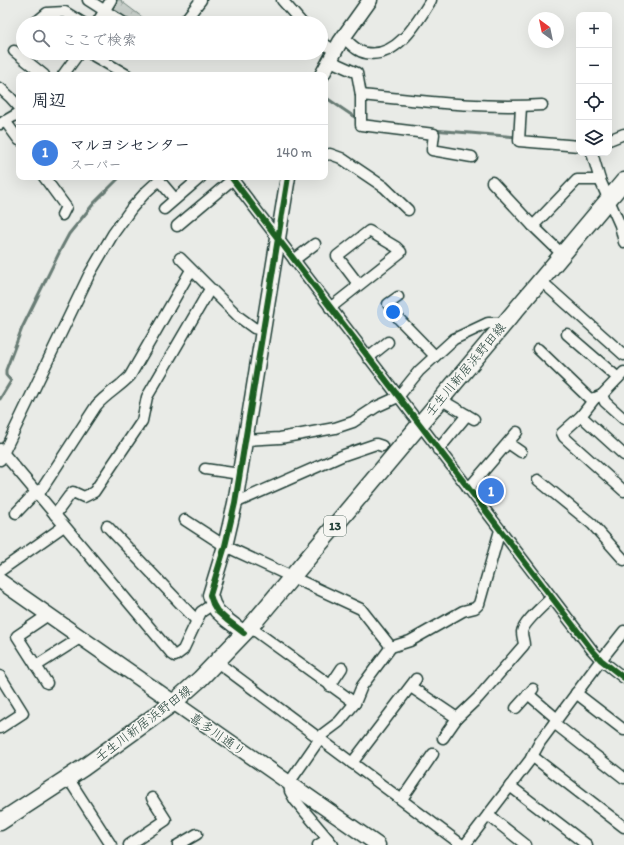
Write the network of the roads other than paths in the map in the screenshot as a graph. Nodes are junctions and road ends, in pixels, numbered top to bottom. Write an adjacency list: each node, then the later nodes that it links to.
1 (88, 0): 7 (street)
2 (111, 0): 7 (street)
3 (201, 0): 12 (street)
4 (282, 0): 13 (street)
5 (370, 0): 14 (street)
6 (432, 0): 14 (street)
7 (105, 10): 10 (street); 11 (street)
8 (43, 16): 9 (street)
9 (72, 16)
10 (101, 16)
11 (114, 16)
12 (188, 16)
13 (296, 16)
14 (343, 37): 16 (street)
15 (328, 50): 16 (street)
16 (333, 55): 23 (street); 25 (street)
17 (25, 60): 20 (street)
18 (74, 60): 21 (street)
19 (101, 60): 22 (street)
20 (40, 72)
21 (65, 72)
22 (121, 72)
23 (324, 72)
24 (0, 88): 26 (street)
25 (361, 95): 28 (street); 37 (street)
26 (16, 104)
27 (542, 105): 28 (street)
28 (521, 107): 34 (street)
29 (16, 115): 30 (street)
30 (1, 123): 32 (street)
31 (624, 134): 33 (street)
32 (16, 137)
33 (612, 139)
34 (576, 146)
35 (328, 154): 49 (street)
36 (593, 156): 43 (street)
37 (472, 157)
38 (46, 180): 50 (street)
39 (197, 180): 46 (street)
40 (230, 180): 51 (street)
41 (234, 180): 53 (street)
42 (287, 180): 53 (street)
43 (600, 180): 47 (street); 52 (street)
44 (624, 181): 47 (main road, 壬生川新居浜野田線 / 13)
45 (492, 182): 52 (street)
46 (175, 199): 48 (street); 86 (street)
47 (609, 199): 54 (street); 56 (main road, 壬生川新居浜野田線 / 13)
48 (164, 209)
49 (408, 210)
50 (62, 215)
51 (176, 226)
52 (533, 226): 56 (street)
53 (277, 238): 58 (street); 66 (street)
54 (624, 242)
55 (315, 244): 58 (street)
56 (562, 254): 60 (main road, 壬生川新居浜野田線 / 13)
57 (180, 258): 59 (street)
58 (294, 260): 64 (street)
59 (191, 270): 62 (street); 93 (street)
60 (540, 280): 65 (main road, 壬生川新居浜野田線 / 13); 70 (street)
61 (359, 285): 61 (street); 64 (street)
62 (210, 289): 66 (street); 96 (street)
63 (398, 297): 71 (street)
64 (330, 308): 72 (street)
65 (504, 323): 71 (street); 76 (main road, 壬生川新居浜野田線 / 13)
66 (263, 330): 81 (street)
67 (567, 334): 73 (street)
68 (388, 342): 72 (street)
69 (538, 349): 74 (street)
70 (624, 355)
71 (434, 356): 75 (street)
72 (368, 358): 75 (street)
73 (621, 375): 74 (street)
74 (599, 397): 77 (street); 78 (street)
75 (398, 398): 79 (street); 81 (street)
76 (440, 399): 79 (main road, 壬生川新居浜野田線 / 13); 84 (street)
77 (581, 416): 87 (street); 92 (street)
78 (624, 419)
79 (419, 424): 84 (street); 104 (main road, 壬生川新居浜野田線 / 13)
80 (517, 432): 82 (street)
81 (246, 440): 89 (street)
82 (508, 442): 85 (street); 91 (street)
83 (382, 446): 94 (street)
84 (438, 450): 91 (street)
85 (521, 452)
86 (1, 454): 93 (street)
87 (624, 454)
88 (205, 469): 89 (street)
89 (240, 474): 94 (street)
90 (538, 480): 102 (street)
91 (468, 489): 100 (street)
92 (624, 491)
93 (37, 494): 95 (street); 96 (street)
94 (236, 503): 101 (street)
95 (16, 513)
96 (55, 515): 98 (street)
97 (185, 520): 101 (street)
98 (64, 526): 103 (street); 109 (street)
99 (107, 526): 109 (street)
100 (500, 530): 106 (street); 113 (street)
101 (226, 546): 104 (street); 107 (street)
102 (624, 560)
103 (0, 571)
104 (292, 576): 110 (main road, 壬生川新居浜野田線 / 13); 113 (street)
105 (0, 581): 108 (street, 喜多川通り)
106 (551, 598): 114 (street); 126 (street)
107 (213, 604): 109 (street); 110 (street)
108 (48, 615): 112 (street, 喜多川通り); 116 (street)
109 (197, 621)
110 (247, 630): 115 (main road, 壬生川新居浜野田線 / 13); 121 (street)
111 (624, 631): 114 (street)
112 (80, 638): 116 (street); 123 (street, 喜多川通り)
113 (392, 647): 124 (street)
114 (600, 660): 119 (street); 122 (street)
115 (217, 662): 123 (main road, 壬生川新居浜野田線 / 13); 130 (street)
116 (36, 666): 120 (street)
117 (342, 668): 121 (street)
118 (0, 676): 128 (street)
119 (624, 678)
120 (47, 684)
121 (330, 686): 124 (street)
122 (576, 693): 127 (street); 129 (street)
123 (173, 703): 135 (main road, 壬生川新居浜野田線 / 13); 137 (street, 喜多川通り)
124 (355, 703): 130 (street)
125 (516, 708): 127 (street)
126 (457, 718): 131 (street); 134 (street)
127 (555, 721): 133 (street); 136 (street)
128 (0, 728)
129 (624, 730)
130 (319, 738): 134 (street); 137 (street)
131 (443, 738)
132 (433, 754): 140 (street)
133 (532, 756): 138 (street); 143 (street)
134 (352, 763): 140 (street)
135 (68, 778): 142 (main road, 壬生川新居浜野田線 / 13); 146 (street)
136 (624, 778)
137 (289, 783): 145 (street); 150 (street, 喜多川通り)
138 (510, 786): 141 (street); 153 (street)
139 (152, 798): 147 (street)
140 (402, 799): 151 (street)
141 (488, 816): 151 (street); 152 (street)
142 (0, 822)
143 (624, 827)
144 (197, 834): 148 (street)
145 (331, 842): 149 (street)
146 (111, 845)
147 (128, 845)
148 (178, 845)
149 (318, 845)
150 (378, 845)
151 (464, 845)
152 (526, 845)
153 (587, 845)

